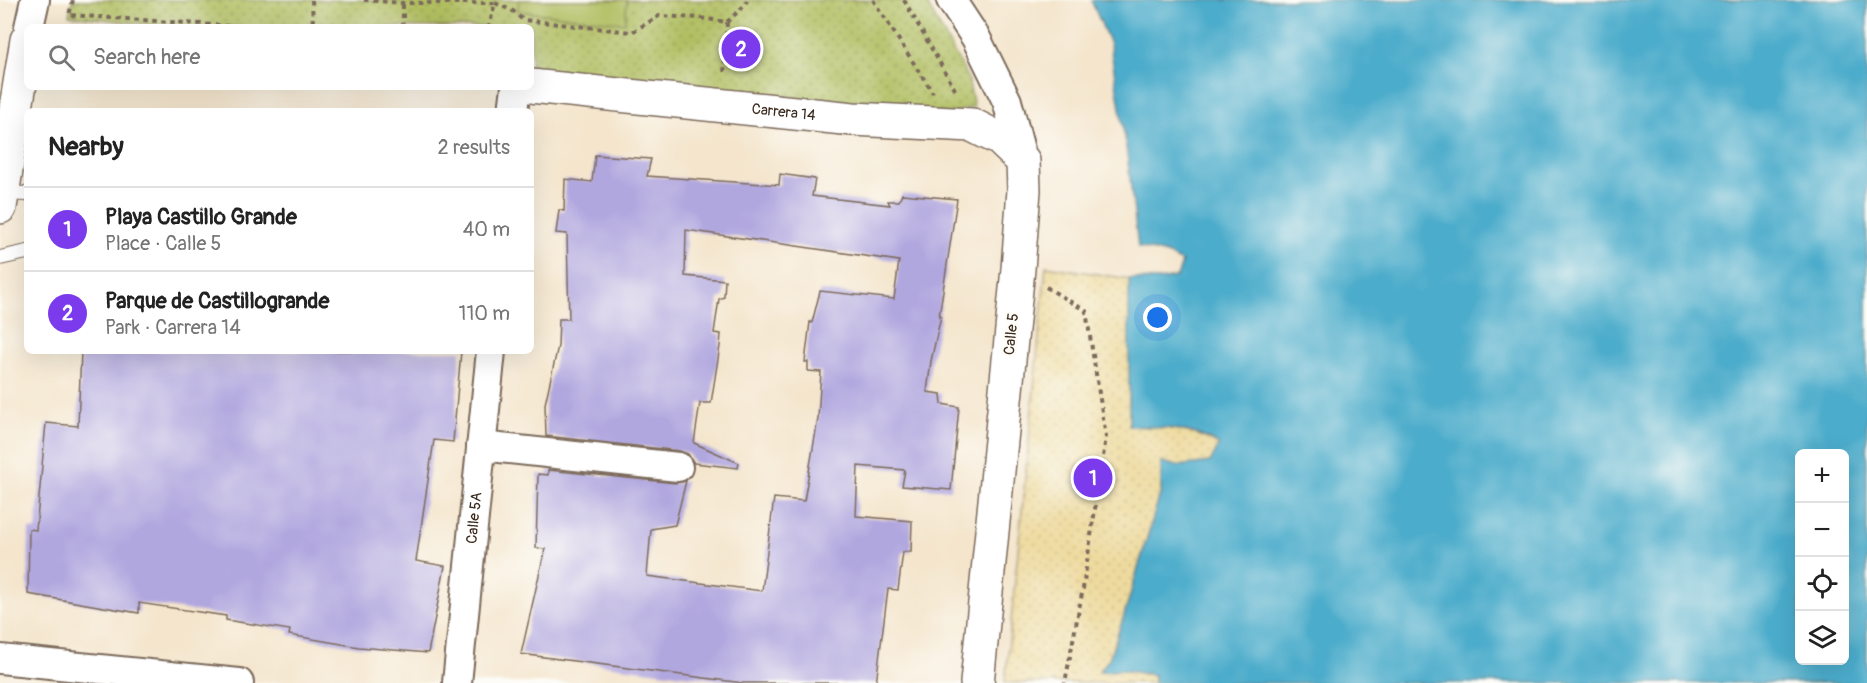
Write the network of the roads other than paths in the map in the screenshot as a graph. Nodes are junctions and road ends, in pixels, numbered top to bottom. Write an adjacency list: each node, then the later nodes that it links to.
1 (36, 0): 3 (street)
2 (951, 0): 8 (street, Calle 5)
3 (30, 24)
4 (24, 62): 9 (street)
5 (534, 86): 8 (street, Carrera 14)
6 (516, 90): 7 (street)
7 (513, 108)
8 (1023, 162): 18 (street, Calle 5)
9 (9, 198)
10 (24, 253): 11 (lane)
11 (0, 258)
12 (490, 354): 13 (street, Calle 5A)
13 (481, 446): 14 (street); 17 (street, Calle 5A)
14 (678, 467)
15 (0, 659): 16 (street)
16 (239, 683)
17 (457, 683)
18 (977, 683)

